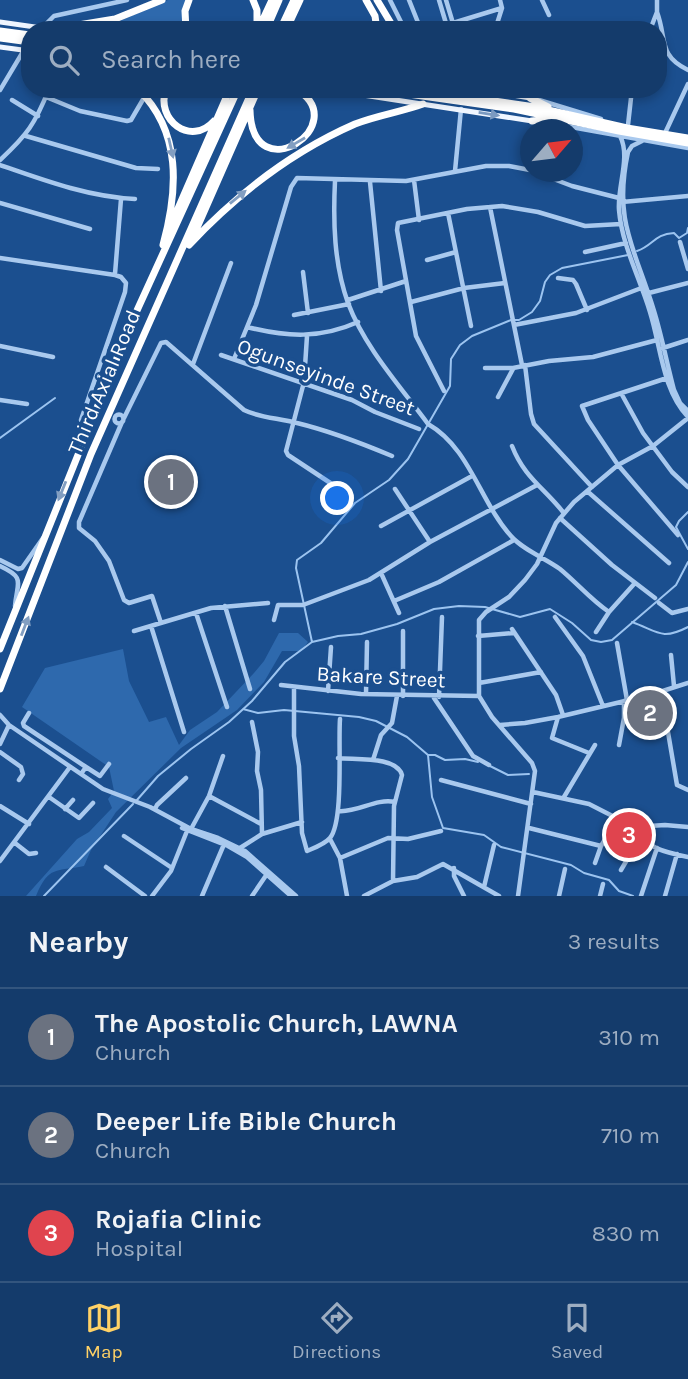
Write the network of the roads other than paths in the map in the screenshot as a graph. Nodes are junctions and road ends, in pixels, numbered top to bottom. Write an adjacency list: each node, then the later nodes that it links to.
1 (127, 0): 21 (street)
2 (162, 0): 22 (highway)
3 (190, 0): 23 (highway)
4 (253, 0): 24 (highway)
5 (272, 0): 25 (highway)
6 (279, 0): 26 (highway)
7 (293, 0): 27 (highway)
8 (302, 0): 28 (highway)
9 (366, 0): 29 (highway)
10 (377, 0): 30 (highway)
11 (390, 0): 31 (street)
12 (409, 0): 32 (street)
13 (439, 0): 33 (street)
14 (446, 0): 34 (street)
15 (500, 0): 18 (street)
16 (542, 0): 20 (street)
17 (657, 0): 19 (street)
18 (502, 8): 35 (street); 36 (street)
19 (657, 12): 37 (street); 38 (street)
20 (549, 15)
21 (49, 21)
22 (104, 21)
23 (186, 21)
24 (257, 21)
25 (262, 21)
26 (270, 21)
27 (284, 21)
28 (290, 21)
29 (376, 21)
30 (390, 21)
31 (400, 21)
32 (417, 21)
33 (447, 21)
34 (448, 21)
35 (464, 21)
36 (498, 21)
37 (654, 21)
38 (660, 21)
39 (0, 22): 40 (main road)
40 (21, 24)
41 (0, 31): 42 (highway)
42 (21, 34)
43 (0, 38): 44 (highway)
44 (21, 41)
45 (0, 47): 46 (main road)
46 (21, 49)
47 (667, 54): 49 (street)
48 (21, 59): 51 (street)
49 (688, 70)
50 (688, 83): 79 (street)
51 (0, 90)
52 (46, 98): 74 (street)
53 (48, 98): 54 (street)
54 (144, 98)
55 (147, 98): 106 (highway, one-way to 106)
56 (163, 98): 72 (highway)
57 (229, 98): 72 (highway)
58 (231, 98): 119 (highway, Third Axial Road)
59 (251, 98): 115 (highway, Third Axial Road)
60 (252, 98): 70 (highway)
61 (305, 98): 70 (highway, one-way to 70)
62 (383, 98): 69 (main road)
63 (436, 98): 73 (highway)
64 (463, 98): 73 (highway)
65 (532, 98): 73 (highway)
66 (534, 98): 77 (street)
67 (631, 98): 77 (street)
68 (12, 100): 74 (street)
69 (423, 104): 71 (main road); 107 (highway, one-way to 69)
70 (250, 108): 107 (highway)
71 (461, 109): 75 (main road, one-way to 75); 89 (street)
72 (220, 112): 106 (highway)
73 (558, 115): 76 (highway); 80 (highway); 82 (highway)
74 (38, 116): 81 (street)
75 (520, 119)
76 (541, 119)
77 (628, 125): 79 (street)
78 (583, 128): 80 (street)
79 (666, 131): 82 (street)
80 (622, 135): 83 (street); 84 (highway); 97 (street)
81 (26, 136): 85 (street); 87 (street)
82 (688, 136)
83 (642, 141): 84 (street); 97 (street)
84 (688, 145)
85 (0, 160)
86 (0, 165): 95 (street)
87 (158, 169)
88 (520, 169): 89 (street)
89 (455, 171): 90 (street)
90 (414, 180): 92 (street); 101 (street)
91 (335, 181): 92 (street); 126 (street); 133 (street)
92 (370, 182): 125 (street)
93 (561, 182): 97 (street)
94 (688, 196): 97 (street)
95 (121, 198): 96 (street); 117 (street)
96 (135, 199)
97 (620, 200): 102 (street); 110 (street)
98 (0, 203): 103 (street)
99 (490, 207): 100 (street); 102 (street); 122 (street)
100 (447, 214): 101 (street); 108 (street)
101 (419, 220): 120 (street)
102 (621, 224): 105 (street)
103 (90, 229)
104 (680, 242): 114 (street)
105 (625, 243): 109 (street); 110 (street)
106 (163, 245): 119 (highway)
107 (189, 245): 115 (highway)
108 (456, 252): 112 (street); 123 (street)
109 (585, 252)
110 (630, 253): 124 (street)
111 (0, 258): 117 (street)
112 (427, 260)
113 (231, 263): 143 (street)
114 (688, 269)
115 (172, 272): 155 (highway, Third Axial Road)
116 (303, 272): 129 (street)
117 (115, 275): 157 (street)
118 (558, 278): 128 (street)
119 (152, 280): 157 (highway, Third Axial Road)
120 (406, 281): 125 (street); 127 (street)
121 (688, 283): 124 (street)
122 (505, 284): 123 (street); 132 (street)
123 (464, 288): 127 (street); 134 (street)
124 (644, 290): 128 (street); 136 (street); 139 (street)
125 (381, 291): 126 (street)
126 (348, 302): 129 (street); 131 (street)
127 (411, 302): 149 (street)
128 (587, 310): 132 (street)
129 (308, 313): 130 (street)
130 (294, 315)
131 (358, 322): 135 (street); 163 (street)
132 (514, 323): 144 (street)
133 (247, 327): 135 (street); 142 (street)
134 (471, 327)
135 (307, 336): 148 (street)
136 (657, 340): 144 (street); 147 (street)
137 (688, 340): 139 (street)
138 (0, 346): 141 (street)
139 (663, 348): 154 (street)
140 (221, 355): 142 (street, Ogunseyinde Street)
141 (52, 357)
142 (234, 359): 148 (street, Ogunseyinde Street)
143 (193, 364): 155 (street); 156 (street)
144 (524, 365): 146 (street); 167 (street)
145 (485, 368): 146 (street)
146 (513, 368): 151 (street)
147 (667, 378): 150 (street); 154 (street)
148 (304, 382): 156 (street); 158 (street, Ogunseyinde Street)
149 (444, 391)
150 (621, 393): 160 (street); 162 (street)
151 (498, 397)
152 (0, 400): 153 (street)
153 (27, 404)
154 (687, 412): 160 (street)
155 (119, 417): 196 (street); 213 (highway, Third Axial Road, one-way to 155)
156 (295, 422): 161 (street); 168 (street)
157 (88, 429): 174 (highway, Third Axial Road, one-way to 174)
158 (419, 429)
159 (512, 446): 164 (street)
160 (653, 446): 162 (street); 165 (street)
161 (392, 456)
162 (618, 466): 167 (street); 173 (street)
163 (472, 475): 169 (street); 170 (street)
164 (537, 485): 169 (street); 171 (street)
165 (688, 487)
166 (395, 488): 170 (street)
167 (590, 489): 171 (street); 179 (street)
168 (346, 494)
169 (492, 509): 175 (street); 176 (street)
170 (409, 510): 172 (street); 176 (street)
171 (562, 515): 177 (street); 182 (street)
172 (381, 527)
173 (678, 535)
174 (43, 537): 178 (street); 192 (highway, Third Axial Road)
175 (514, 540): 177 (street); 184 (street)
176 (430, 542): 181 (street)
177 (541, 556): 189 (street); 201 (street)
178 (0, 560)
179 (669, 563)
180 (0, 566): 192 (street)
181 (381, 573): 184 (street); 195 (street)
182 (635, 583): 183 (street); 189 (street)
183 (655, 598)
184 (394, 601): 191 (street)
185 (268, 603): 187 (street)
186 (659, 603): 188 (street)
187 (225, 606): 190 (street); 214 (street)
188 (688, 609)
189 (608, 612): 200 (street)
190 (196, 613): 196 (street); 223 (street)
191 (399, 613)
192 (14, 614): 205 (highway, Third Axial Road)
193 (442, 617): 220 (street)
194 (555, 617): 222 (street)
195 (274, 620)
196 (161, 623): 197 (street)
197 (151, 626): 198 (street); 231 (street)
198 (134, 631)
199 (403, 631): 218 (street)
200 (596, 632)
201 (478, 636): 207 (street); 209 (street)
202 (367, 642): 217 (street)
203 (617, 643): 221 (street)
204 (331, 647): 215 (street)
205 (0, 649)
206 (671, 656): 211 (street)
207 (541, 672): 209 (street); 225 (street)
208 (688, 682): 211 (street)
209 (478, 683): 219 (street)
210 (281, 685): 212 (street, Bakare Street)
211 (674, 686): 216 (street)
212 (294, 687): 215 (street, Bakare Street); 262 (street)
213 (0, 689)
214 (250, 689)
215 (328, 691): 217 (street, Bakare Street)
216 (661, 691): 221 (street); 248 (street)
217 (366, 694): 218 (street, Bakare Street)
218 (400, 696): 220 (street, Bakare Street); 239 (street)
219 (479, 696): 220 (street, Bakare Street); 229 (street)
220 (437, 697): 241 (street)
221 (625, 700): 222 (street); 234 (street)
222 (603, 706): 225 (street)
223 (227, 707)
224 (29, 713): 243 (street)
225 (561, 716): 229 (street); 236 (street)
226 (1, 718): 230 (street)
227 (340, 719): 238 (street)
228 (251, 722): 264 (street)
229 (499, 724): 249 (street)
230 (9, 725): 232 (street); 242 (street)
231 (184, 732)
232 (0, 744)
233 (595, 745): 236 (street)
234 (619, 745)
235 (0, 752): 246 (street)
236 (589, 753): 252 (street)
237 (223, 756): 250 (street)
238 (338, 758): 239 (street); 260 (street)
239 (373, 760): 254 (street)
240 (109, 764): 243 (street)
241 (489, 765)
242 (70, 767): 244 (street); 251 (street)
243 (86, 767): 244 (street)
244 (81, 774): 259 (street)
245 (186, 778): 259 (street)
246 (19, 780)
247 (441, 780): 256 (street)
248 (688, 790)
249 (533, 792): 252 (street); 256 (street)
250 (209, 796): 264 (street); 268 (street)
251 (49, 797): 258 (street); 263 (street)
252 (564, 797): 261 (street)
253 (73, 800): 258 (street)
254 (395, 802): 260 (street); 272 (street)
255 (93, 803): 258 (street)
256 (531, 804): 267 (street)
257 (0, 806): 263 (street)
258 (65, 809)
259 (156, 810): 268 (street)
260 (338, 811): 274 (street)
261 (618, 818): 265 (street); 278 (street)
262 (302, 822): 270 (street); 274 (street)
263 (29, 824): 275 (street)
264 (261, 824): 270 (street)
265 (634, 827): 266 (street); 273 (street)
266 (688, 827)
267 (528, 828): 278 (street); 307 (street)
268 (189, 830): 276 (street); 288 (street)
269 (441, 831): 272 (street)
270 (262, 834): 279 (street)
271 (124, 836): 288 (street)
272 (393, 837): 284 (street); 293 (street)
273 (640, 838): 280 (street); 291 (street)
274 (330, 839): 284 (street)
275 (15, 843): 281 (street); 285 (street)
276 (225, 843): 279 (street); 292 (street); 300 (street)
277 (494, 845): 295 (street)
278 (601, 846): 286 (street)
279 (240, 848): 302 (street)
280 (657, 848): 282 (street); 297 (street)
281 (36, 853)
282 (677, 855): 283 (street); 310 (street)
283 (688, 857)
284 (340, 858): 303 (street)
285 (0, 861)
286 (595, 863)
287 (106, 867): 298 (street)
288 (172, 868): 299 (street)
289 (454, 868): 293 (street); 295 (street); 305 (street)
290 (565, 869): 308 (street)
291 (621, 870)
292 (267, 874): 301 (street); 302 (street)
293 (393, 881): 304 (street)
294 (603, 884): 309 (street)
295 (484, 887): 296 (street)
296 (491, 894): 306 (street)
297 (641, 895)
298 (145, 896)
299 (152, 896)
300 (202, 896)
301 (252, 896)
302 (294, 896)
303 (347, 896)
304 (364, 896)
305 (464, 896)
306 (499, 896)
307 (518, 896)
308 (559, 896)
309 (600, 896)
310 (665, 896)

